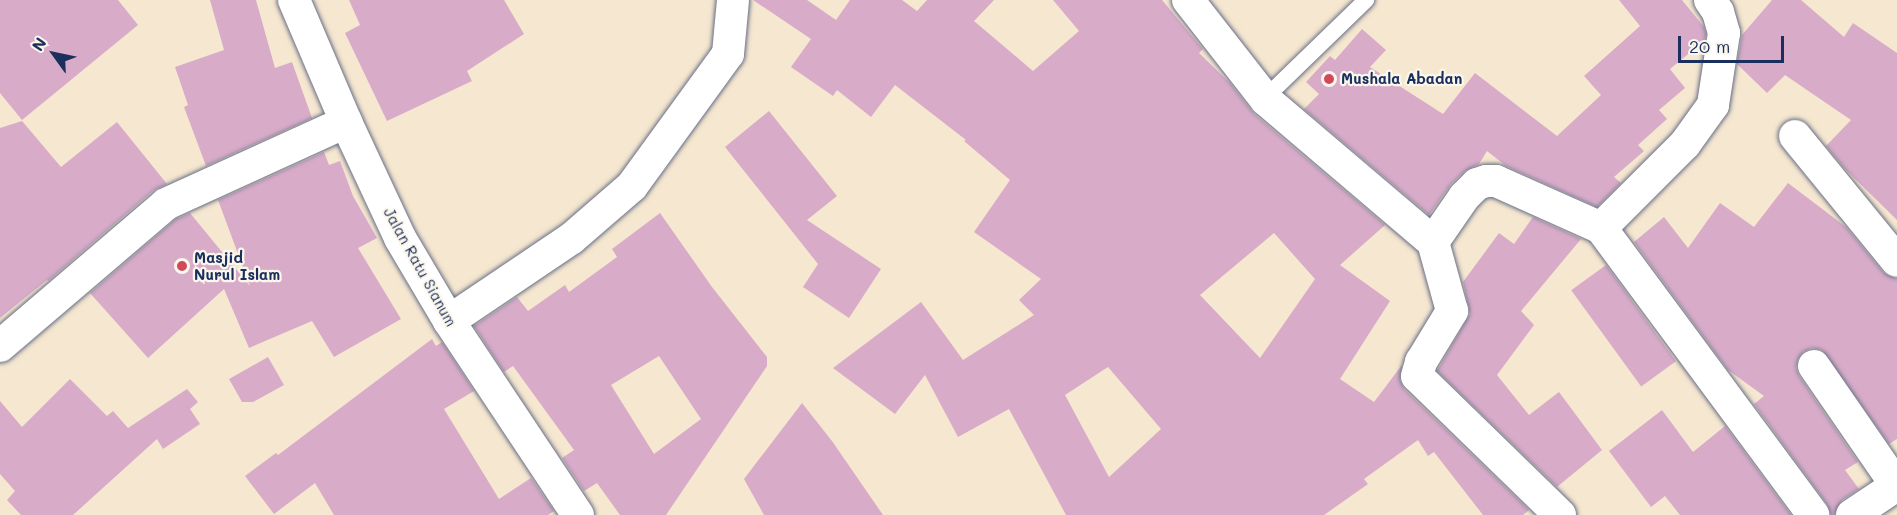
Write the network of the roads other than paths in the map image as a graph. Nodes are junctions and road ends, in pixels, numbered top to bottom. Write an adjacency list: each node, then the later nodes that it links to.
1 (294, 0): 7 (street, Jalan Ratu Sianum)
2 (733, 0): 12 (street)
3 (1188, 0): 6 (street)
4 (1366, 0): 6 (lane)
5 (1710, 0): 9 (street)
6 (1265, 98): 10 (street)
7 (346, 122): 12 (street, Jalan Ratu Sianum); 13 (street)
8 (1795, 135): 11 (street)
9 (1601, 228): 10 (street); 18 (street)
10 (1433, 242): 17 (street)
11 (1897, 261)
12 (449, 321): 16 (street, Jalan Ratu Sianum)
13 (0, 346)
14 (1814, 366): 15 (street)
15 (1896, 485): 19 (street)
16 (578, 515)
17 (1560, 515)
18 (1814, 515)
19 (1852, 515)

